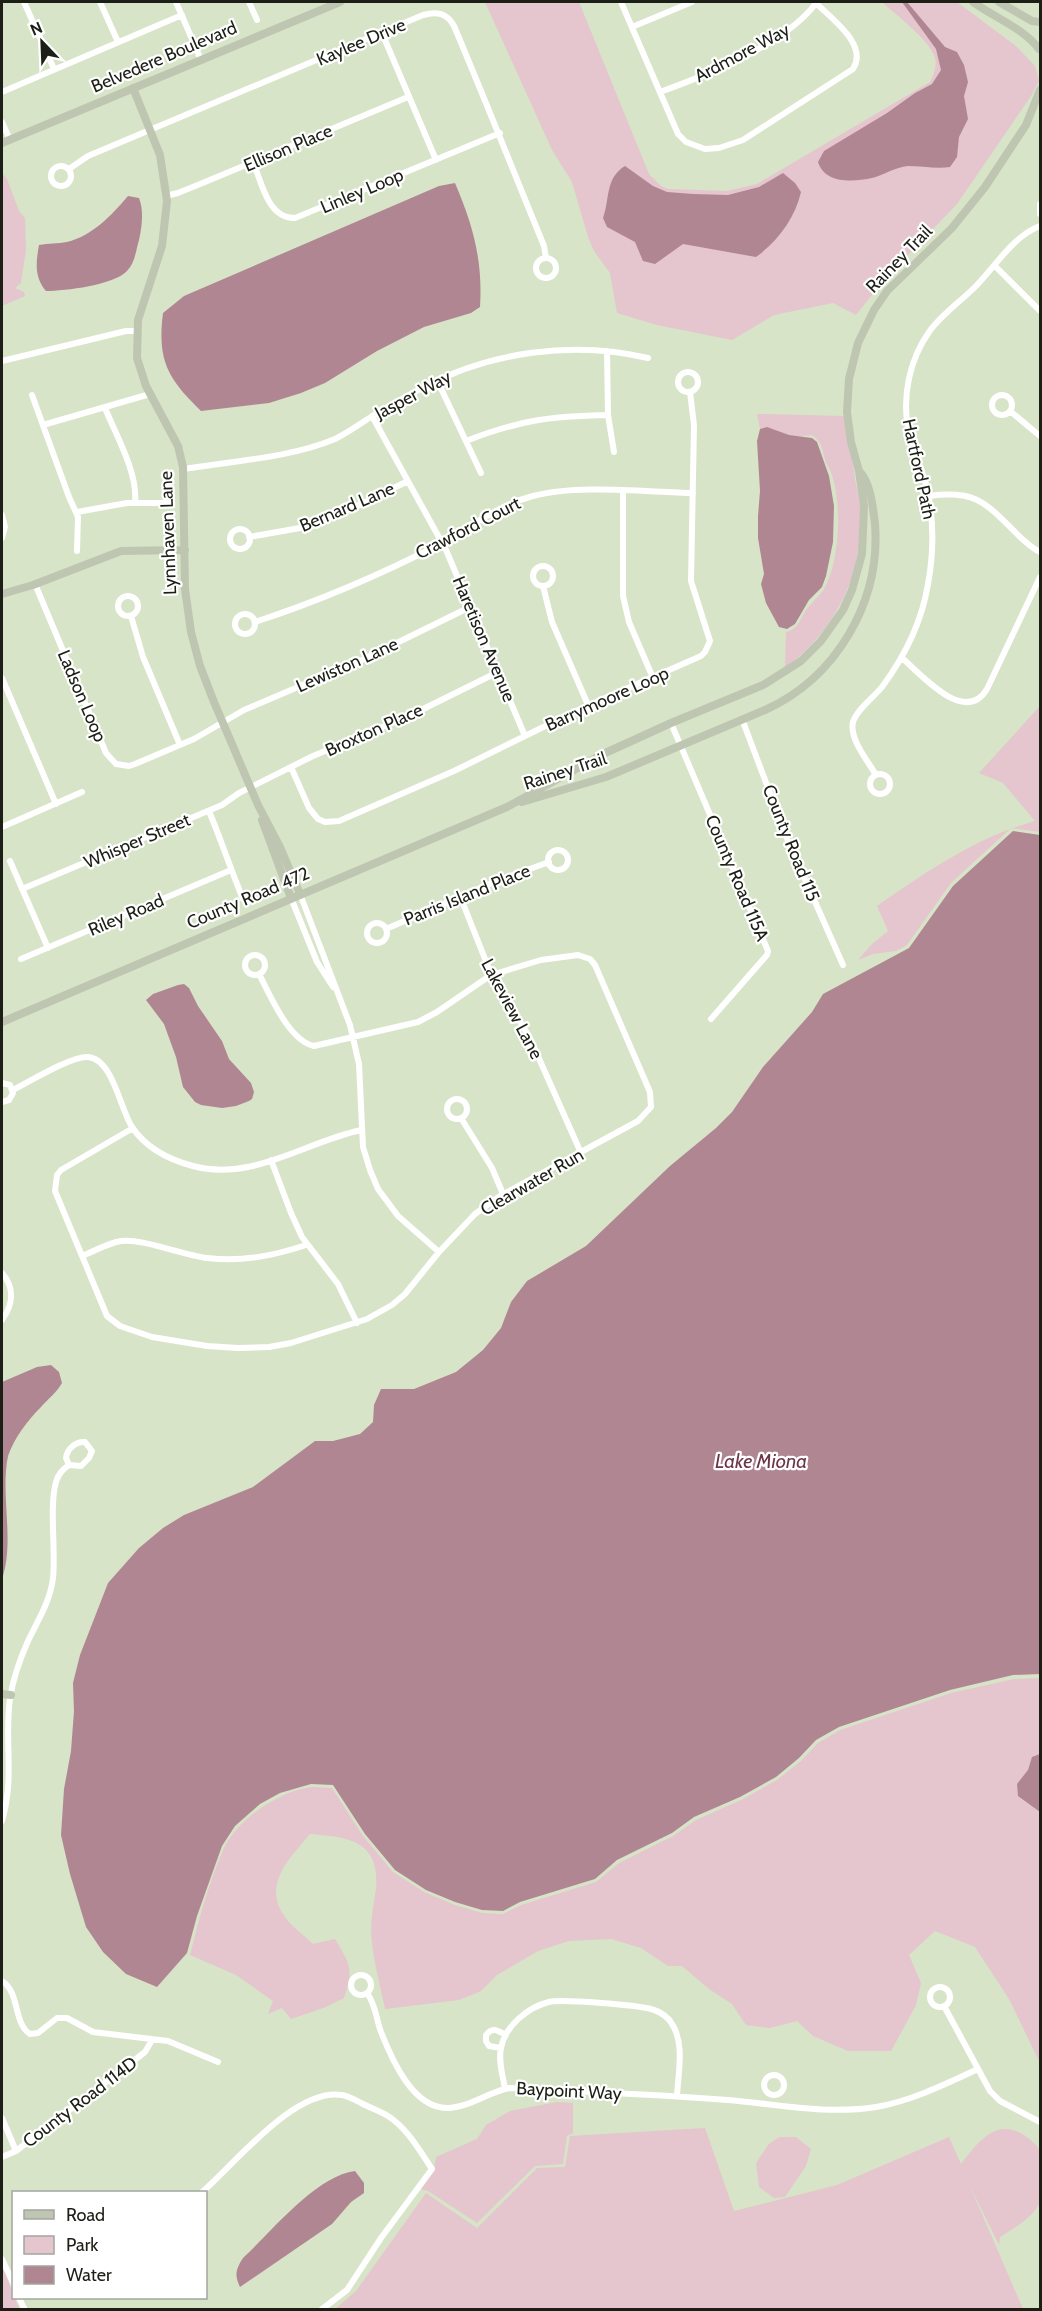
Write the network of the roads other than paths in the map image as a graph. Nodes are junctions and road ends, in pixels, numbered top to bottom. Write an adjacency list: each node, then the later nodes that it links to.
1 (24, 2): 20 (street)
2 (100, 2): 17 (street)
3 (176, 2): 11 (street)
4 (249, 2): 12 (street)
5 (340, 2): 19 (street, Belvedere Boulevard)
6 (621, 2): 14 (street)
7 (692, 2): 14 (street)
8 (815, 2): 24 (street, Ardmore Way); 24 (street)
9 (973, 2): 18 (street)
10 (999, 2): 13 (street)
11 (182, 15): 17 (street); 19 (street)
12 (257, 20)
13 (1041, 22)
14 (632, 27): 24 (street)
15 (382, 33): 25 (street); 29 (street, Kaylee Drive); 30 (street, Kaylee Drive)
16 (1041, 38): 18 (street)
17 (118, 42): 20 (street)
18 (1040, 52)
19 (201, 60): 21 (street, Belvedere Boulevard)
20 (54, 69): 23 (street)
21 (133, 88): 29 (street, Lynnhaven Lane); 31 (street, Belvedere Boulevard)
22 (1041, 90): 28 (street, Rainey Trail)
23 (2, 92)
24 (660, 92)
25 (408, 97): 32 (street); 33 (street, Ellison Place)
26 (1041, 107): 28 (street, Rainey Trail)
27 (2, 122): 31 (street)
28 (1026, 125): 59 (street, Rainey Trail)
29 (150, 130): 34 (street, Kaylee Drive); 35 (street, Lynnhaven Lane)
30 (500, 133): 32 (street, Linley Loop); 39 (street, Kaylee Drive)
31 (6, 142)
32 (436, 160): 33 (street, Linley Loop)
33 (253, 162): 35 (street, Ellison Place)
34 (69, 169)
35 (166, 196): 42 (street, Lynnhaven Lane)
36 (1041, 204): 37 (street)
37 (1041, 214)
38 (1041, 226): 40 (street, Hartford Path)
39 (546, 258)
40 (995, 266): 41 (street); 64 (street, Hartford Path)
41 (1041, 311)
42 (136, 331): 45 (street); 48 (street, Lynnhaven Lane)
43 (607, 351): 44 (street, Jasper Way); 46 (street, Jasper Way); 52 (street)
44 (648, 358)
45 (2, 361)
46 (437, 380): 53 (street, Jasper Way); 56 (street)
47 (690, 392): 63 (street, Barrymoore Loop)
48 (150, 394): 50 (street); 58 (street, Lynnhaven Lane)
49 (32, 395): 54 (street)
50 (105, 408): 54 (street); 65 (street)
51 (1010, 411): 55 (street)
52 (608, 415): 56 (street); 57 (street)
53 (372, 416): 58 (street, Jasper Way); 61 (street, Haretison Avenue)
54 (43, 425): 67 (street)
55 (1041, 436)
56 (466, 441): 60 (street)
57 (614, 452)
58 (183, 469): 72 (street, Lynnhaven Lane)
59 (859, 471): 87 (street, Rainey Trail); 89 (street, Rainey Trail)
60 (481, 473)
61 (408, 481): 69 (street, Bernard Lane); 71 (street, Haretison Avenue)
62 (623, 491): 63 (street, Crawford Court); 71 (street, Crawford Court); 85 (street)
63 (693, 493): 85 (street, Barrymoore Loop)
64 (928, 496): 74 (street); 82 (street, Hartford Path)
65 (135, 502): 66 (street); 67 (street)
66 (168, 503)
67 (77, 512): 73 (street)
68 (2, 515): 70 (street)
69 (249, 537)
70 (2, 538)
71 (442, 543): 79 (street, Haretison Avenue); 81 (street, Crawford Court)
72 (185, 550): 76 (street); 88 (street, Lynnhaven Lane)
73 (77, 551)
74 (1041, 552)
75 (1041, 577): 82 (street)
76 (35, 584): 78 (street); 91 (street, Ladson Loop)
77 (543, 586): 86 (street)
78 (2, 594)
79 (471, 608): 83 (street, Haretison Avenue); 88 (street, Lewiston Lane)
80 (131, 616): 91 (street)
81 (255, 622)
82 (902, 658): 94 (street, Hartford Path)
83 (498, 672): 90 (street, Haretison Avenue); 93 (street, Broxton Place)
84 (2, 678): 97 (street)
85 (653, 678): 86 (street, Barrymoore Loop)
86 (588, 705): 90 (street, Barrymoore Loop)
87 (742, 719): 92 (street, Rainey Trail); 113 (street, County Road 115)
88 (222, 722): 91 (street, Ladson Loop); 95 (street, Lynnhaven Lane)
89 (671, 723): 92 (street, County Road 115A); 99 (street, Rainey Trail)
90 (525, 736): 93 (street, Barrymoore Loop)
91 (180, 745)
92 (681, 745): 99 (street, Rainey Trail); 117 (street, County Road 115A)
93 (291, 767): 95 (street, Broxton Place)
94 (876, 775)
95 (250, 788): 98 (street, Lynnhaven Lane); 100 (street, Whisper Street)
96 (82, 792): 97 (street)
97 (56, 804): 101 (street)
98 (258, 805): 106 (street, Lynnhaven Lane); 108 (street, Lynnhaven Lane)
99 (507, 807): 106 (street, County Road 472)
100 (209, 811): 104 (street); 105 (street, Whisper Street)
101 (2, 827)
102 (10, 861): 105 (street)
103 (549, 862): 107 (street, Parris Island Place)
104 (231, 870): 109 (street); 111 (street, Riley Road)
105 (22, 890): 111 (street)
106 (300, 894): 108 (street, County Road 472); 116 (street)
107 (460, 896): 110 (street, Parris Island Place); 115 (street, Lakeview Lane)
108 (291, 898): 116 (street); 118 (street, County Road 472)
109 (243, 899)
110 (386, 929)
111 (48, 948): 112 (street, Riley Road)
112 (21, 959)
113 (843, 965)
114 (259, 974): 119 (street, Clearwater Run)
115 (491, 975): 119 (street, Clearwater Run); 126 (street, Lakeview Lane); 126 (street, Clearwater Run)
116 (339, 995): 119 (street)
117 (711, 1019)
118 (2, 1022)
119 (354, 1037): 125 (street)
120 (2, 1083): 121 (street)
121 (13, 1090): 122 (street); 124 (street)
122 (2, 1102)
123 (461, 1118): 128 (street)
124 (133, 1128): 127 (street); 131 (street, Clearwater Run)
125 (361, 1130): 127 (street); 130 (street)
126 (581, 1153): 128 (street, Clearwater Run)
127 (271, 1160): 129 (street)
128 (503, 1194): 130 (street, Clearwater Run)
129 (306, 1245): 131 (street); 134 (street)
130 (439, 1252): 134 (street, Clearwater Run)
131 (82, 1256): 134 (street, Clearwater Run)
132 (2, 1273): 133 (street)
133 (2, 1320)
134 (357, 1323)
135 (69, 1465): 135 (street); 136 (street)
136 (6, 1694): 137 (street)
137 (2, 1821)
138 (2, 1981): 142 (street)
139 (367, 1993): 146 (street, Baypoint Way)
140 (944, 2006): 145 (street)
141 (506, 2035): 143 (street); 143 (street); 148 (street)
142 (152, 2040): 144 (street); 152 (street, County Road 114D)
143 (501, 2048): 146 (street)
144 (218, 2062)
145 (978, 2069): 149 (street, Baypoint Way); 151 (street)
146 (505, 2089): 148 (street, Baypoint Way)
147 (772, 2094): 149 (street)
148 (677, 2096): 149 (street, Baypoint Way)
149 (771, 2103)
150 (2, 2118): 152 (street)
151 (1041, 2122)
152 (16, 2151): 153 (street, County Road 114D)
153 (2, 2157)
154 (204, 2191): 157 (street)
155 (2, 2259): 156 (street)
156 (12, 2282)
157 (321, 2310)

